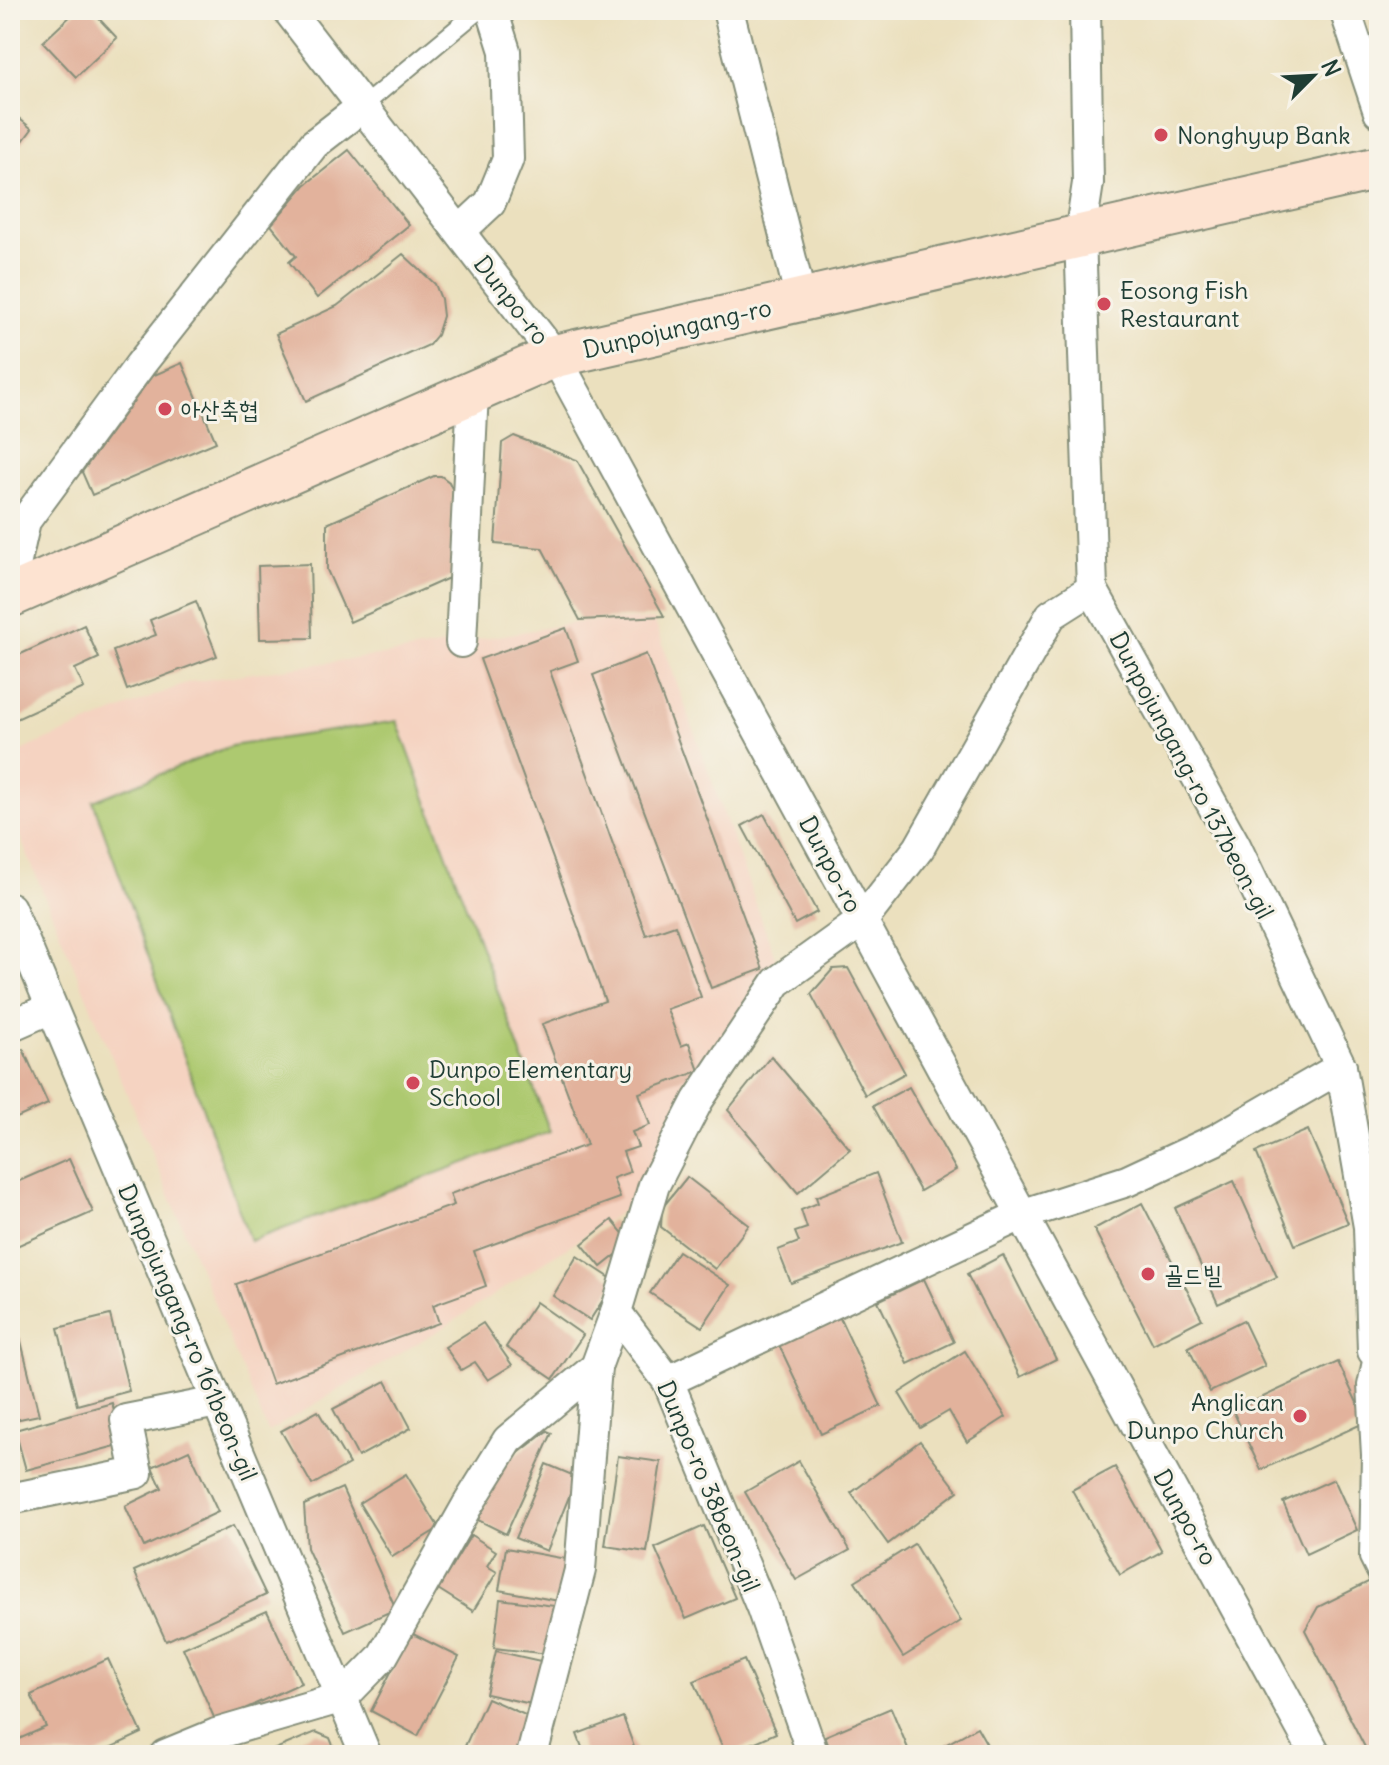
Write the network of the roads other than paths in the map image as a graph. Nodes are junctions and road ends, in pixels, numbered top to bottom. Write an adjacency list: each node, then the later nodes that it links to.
1 (288, 10): 7 (street, Dunpo-ro)
2 (479, 10): 7 (lane)
3 (492, 10): 10 (street)
4 (728, 10): 12 (street)
5 (1085, 10): 11 (street, Dunpojungang-ro 137beon-gil)
6 (1345, 10): 8 (street)
7 (363, 106): 10 (street, Dunpo-ro); 15 (street)
8 (1379, 112)
9 (1379, 168): 11 (street, Dunpojungang-ro)
10 (460, 231): 13 (street, Dunpo-ro)
11 (1080, 235): 12 (street, Dunpojungang-ro); 16 (street, Dunpojungang-ro 137beon-gil)
12 (801, 299): 13 (street, Dunpojungang-ro)
13 (555, 356): 14 (street, Dunpojungang-ro); 20 (street, Dunpo-ro)
14 (473, 392): 17 (street, Dunpojungang-ro); 18 (street)
15 (10, 588)
16 (1092, 589): 20 (street); 23 (street, Dunpojungang-ro 137beon-gil)
17 (10, 596)
18 (461, 642)
19 (10, 908): 21 (street, Dunpojungang-ro 161beon-gil)
20 (862, 921): 25 (street, Dunpo-ro); 26 (street)
21 (51, 1008): 22 (street); 30 (street, Dunpojungang-ro 161beon-gil)
22 (10, 1026)
23 (1341, 1067): 24 (street, Dunpojungang-ro 137beon-gil); 25 (street)
24 (1369, 1163): 27 (street, Dunpojungang-ro 137beon-gil)
25 (1021, 1215): 29 (street); 38 (street, Dunpo-ro)
26 (616, 1312): 28 (street); 29 (street, Dunpo-ro 38beon-gil)
27 (1373, 1351): 32 (lane)
28 (596, 1367): 33 (street); 36 (street)
29 (668, 1381): 37 (street, Dunpo-ro 38beon-gil)
30 (217, 1402): 31 (street); 33 (street, Dunpojungang-ro 161beon-gil)
31 (10, 1499)
32 (1379, 1580)
33 (343, 1697): 34 (street); 35 (street, Dunpojungang-ro 161beon-gil)
34 (165, 1755)
35 (366, 1755)
36 (532, 1755)
37 (813, 1755)
38 (1316, 1755)

